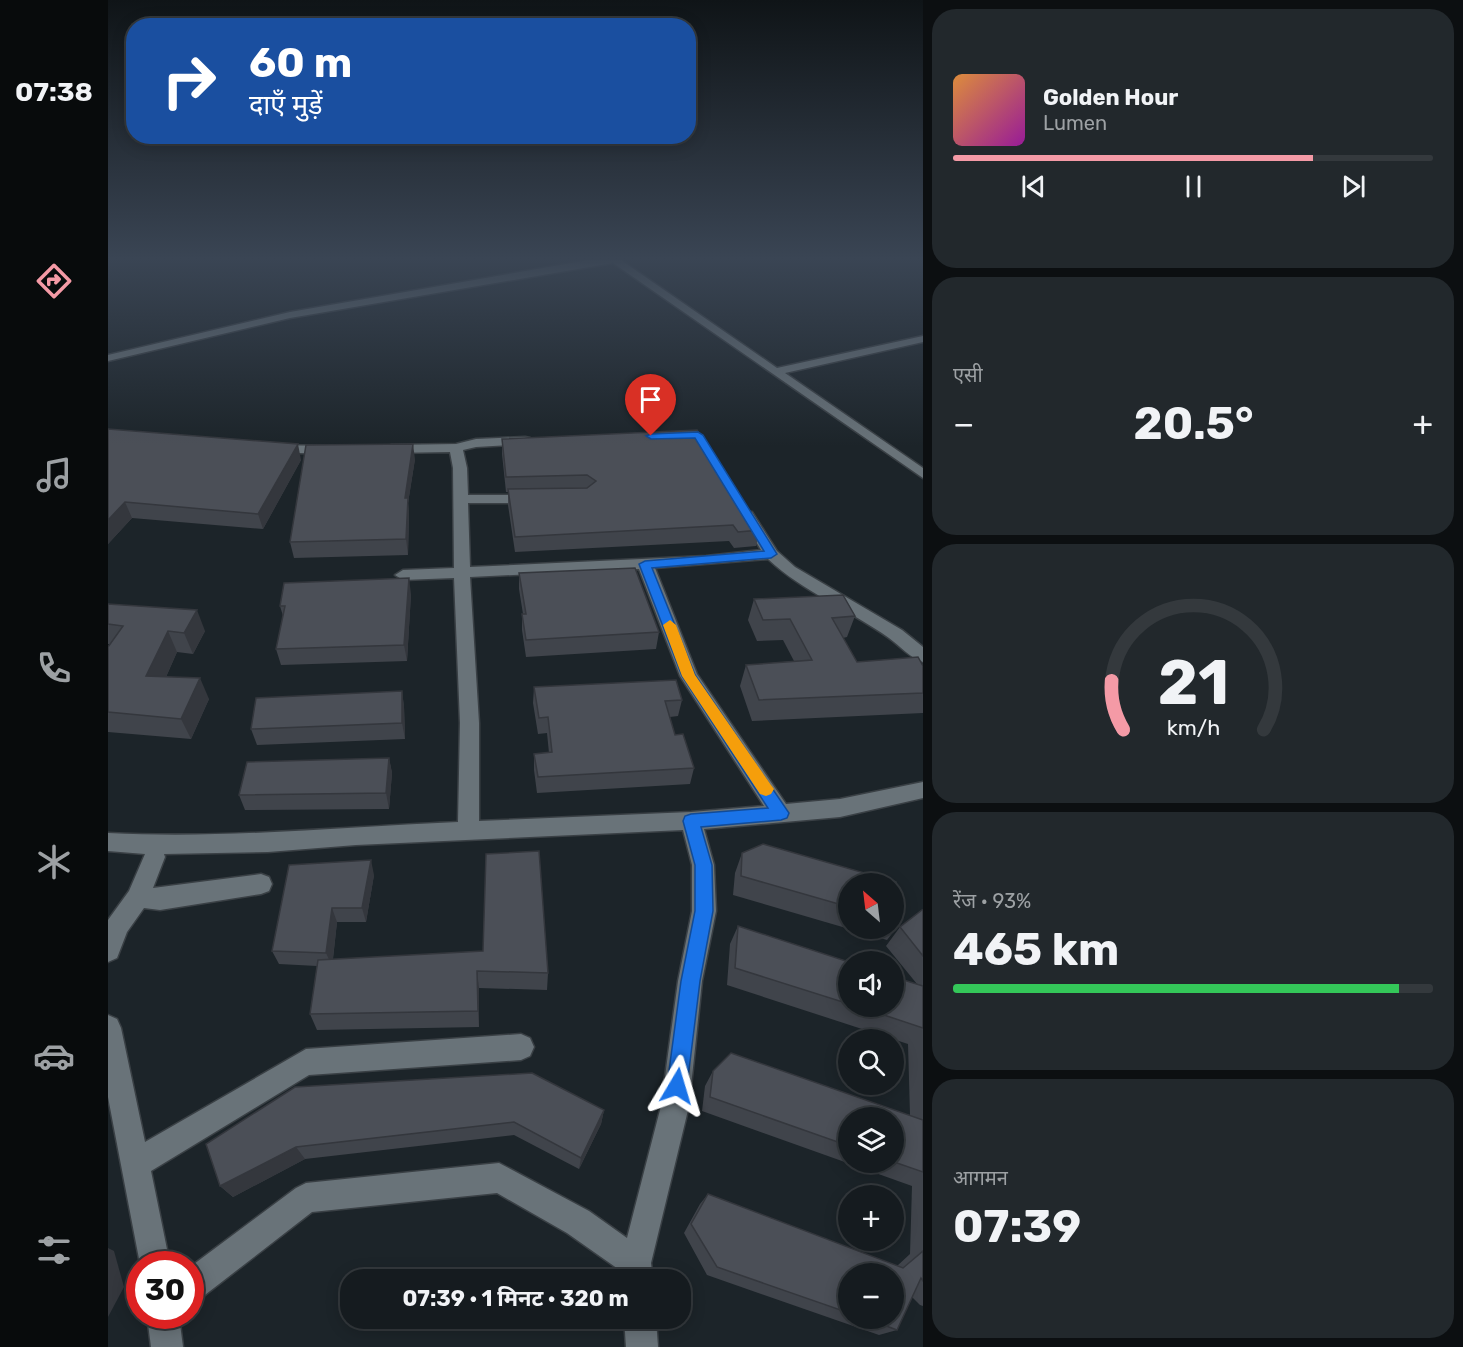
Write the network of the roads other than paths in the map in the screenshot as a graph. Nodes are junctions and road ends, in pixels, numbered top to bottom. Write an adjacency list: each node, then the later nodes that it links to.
1 (269, 320): 4 (street)
2 (702, 320): 5 (street)
3 (923, 339): 5 (street)
4 (108, 358)
5 (777, 371): 11 (street)
6 (535, 441): 8 (street)
7 (255, 448): 10 (street)
8 (456, 448): 9 (street); 13 (street)
9 (380, 450)
10 (345, 451)
11 (923, 474)
12 (541, 498): 13 (street)
13 (461, 499): 17 (street)
14 (738, 500): 15 (street)
15 (771, 554): 16 (street); 19 (street)
16 (645, 564): 17 (street); 21 (street)
17 (463, 573): 18 (street); 23 (street)
18 (403, 575)
19 (923, 656)
20 (923, 790): 21 (street)
21 (781, 813): 22 (street)
22 (691, 821): 23 (street); 34 (street)
23 (468, 832): 24 (street)
24 (108, 842)
25 (154, 857): 27 (street)
26 (261, 885): 27 (street)
27 (124, 907): 28 (street)
28 (108, 950)
29 (108, 1028): 31 (street)
30 (521, 1047): 31 (street)
31 (135, 1164): 32 (street)
32 (152, 1251)
33 (635, 1269): 35 (street)
34 (637, 1269)
35 (204, 1276)
36 (165, 1329): 38 (street)
37 (641, 1329): 39 (street)
38 (167, 1347)
39 (642, 1347)

